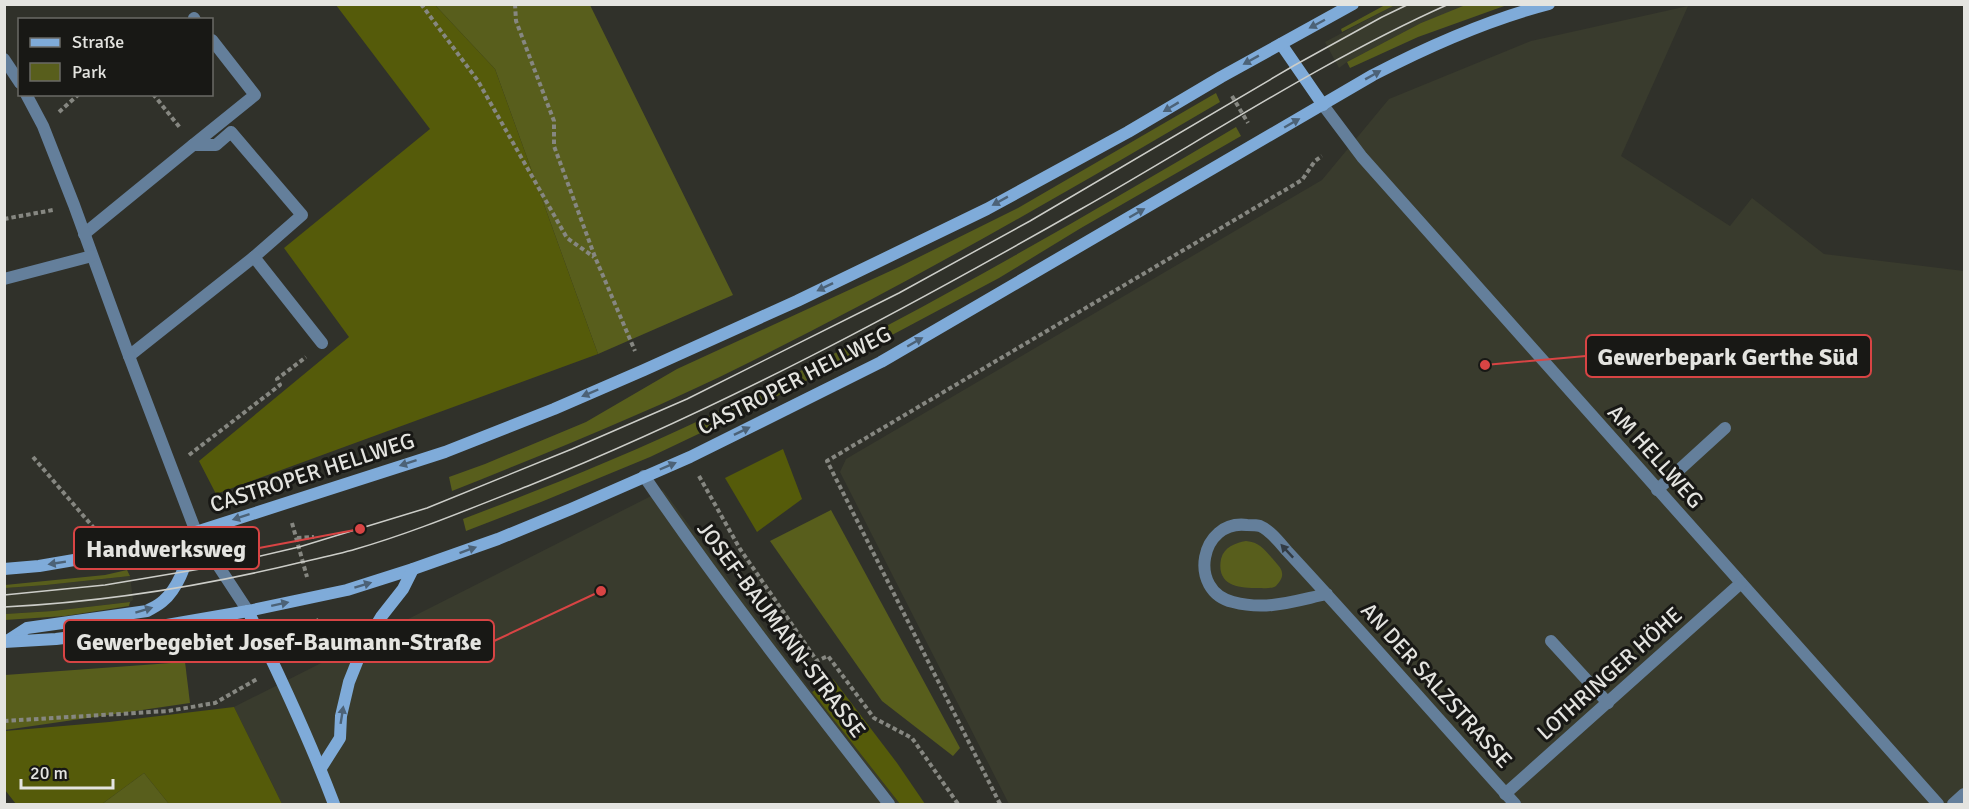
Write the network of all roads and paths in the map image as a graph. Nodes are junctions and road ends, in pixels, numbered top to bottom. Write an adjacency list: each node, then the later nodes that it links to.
1 (421, 4): 21 (path)
2 (515, 4): 21 (path)
3 (1353, 4): 6 (main road, CASTROPER HELLWEG, one-way to 6)
4 (1549, 4): 12 (main road, CASTROPER HELLWEG, one-way to 4)
5 (213, 41): 14 (street)
6 (1281, 44): 8 (main road, CASTROPER HELLWEG, one-way to 8); 12 (main road)
7 (4, 59): 9 (street)
8 (1221, 77): 13 (path); 25 (main road, CASTROPER HELLWEG, one-way to 25)
9 (18, 79)
10 (27, 96): 16 (street)
11 (155, 96): 14 (path)
12 (1323, 105): 13 (main road, CASTROPER HELLWEG, one-way to 12); 31 (street, AM HELLWEG)
13 (1260, 141): 28 (main road, CASTROPER HELLWEG, one-way to 13)
14 (193, 145): 18 (street); 20 (street)
15 (1322, 156): 56 (path)
16 (74, 205): 17 (path); 18 (street)
17 (4, 219)
18 (84, 234): 19 (street)
19 (92, 255): 22 (street); 24 (street)
20 (254, 257): 23 (street); 24 (street)
21 (595, 257): 25 (path)
22 (4, 279)
23 (322, 344): 30 (path)
24 (129, 356): 30 (street)
25 (644, 370): 32 (main road, CASTROPER HELLWEG, one-way to 32)
26 (1725, 428): 31 (street)
27 (33, 457): 36 (path)
28 (690, 457): 29 (main road, CASTROPER HELLWEG, one-way to 28); 55 (path)
29 (644, 476): 38 (main road, CASTROPER HELLWEG, one-way to 29); 54 (street, JOSEF-BAUMANN-STRASSE)
30 (180, 490): 33 (street)
31 (1657, 490): 39 (street, AM HELLWEG)
32 (285, 503): 33 (main road, CASTROPER HELLWEG, one-way to 33); 35 (path)
33 (196, 532): 36 (main road, CASTROPER HELLWEG); 42 (street, CASTROPER HELLWEG); 45 (main road, one-way to 33)
34 (314, 537): 35 (path)
35 (297, 538): 41 (path)
36 (115, 553): 37 (main road, CASTROPER HELLWEG, one-way to 37)
37 (4, 569)
38 (413, 570): 41 (main road, CASTROPER HELLWEG, one-way to 38); 46 (main road)
39 (1741, 583): 48 (street, LOTHRINGER HÖHE); 58 (street, AM HELLWEG)
40 (1327, 594): 40 (street, AN DER SALZSTRASSE, one-way to 40); 51 (street, AN DER SALZSTRASSE)
41 (312, 597): 42 (main road, CASTROPER HELLWEG, one-way to 41); 43 (path)
42 (248, 611): 45 (main road, CASTROPER HELLWEG); 47 (main road)
43 (329, 639): 46 (path); 47 (path)
44 (1551, 641): 48 (street)
45 (6, 642)
46 (363, 647): 50 (main road, one-way to 46)
47 (276, 668): 49 (path); 50 (main road)
48 (1608, 703): 51 (street, LOTHRINGER HÖHE)
49 (4, 721)
50 (321, 768): 53 (main road)
51 (1505, 794): 57 (street, AN DER SALZSTRASSE)
52 (1965, 794): 59 (street)
53 (334, 804)
54 (889, 804)
55 (958, 804)
56 (1000, 804)
57 (1515, 804)
58 (1938, 804)
59 (1953, 804)

